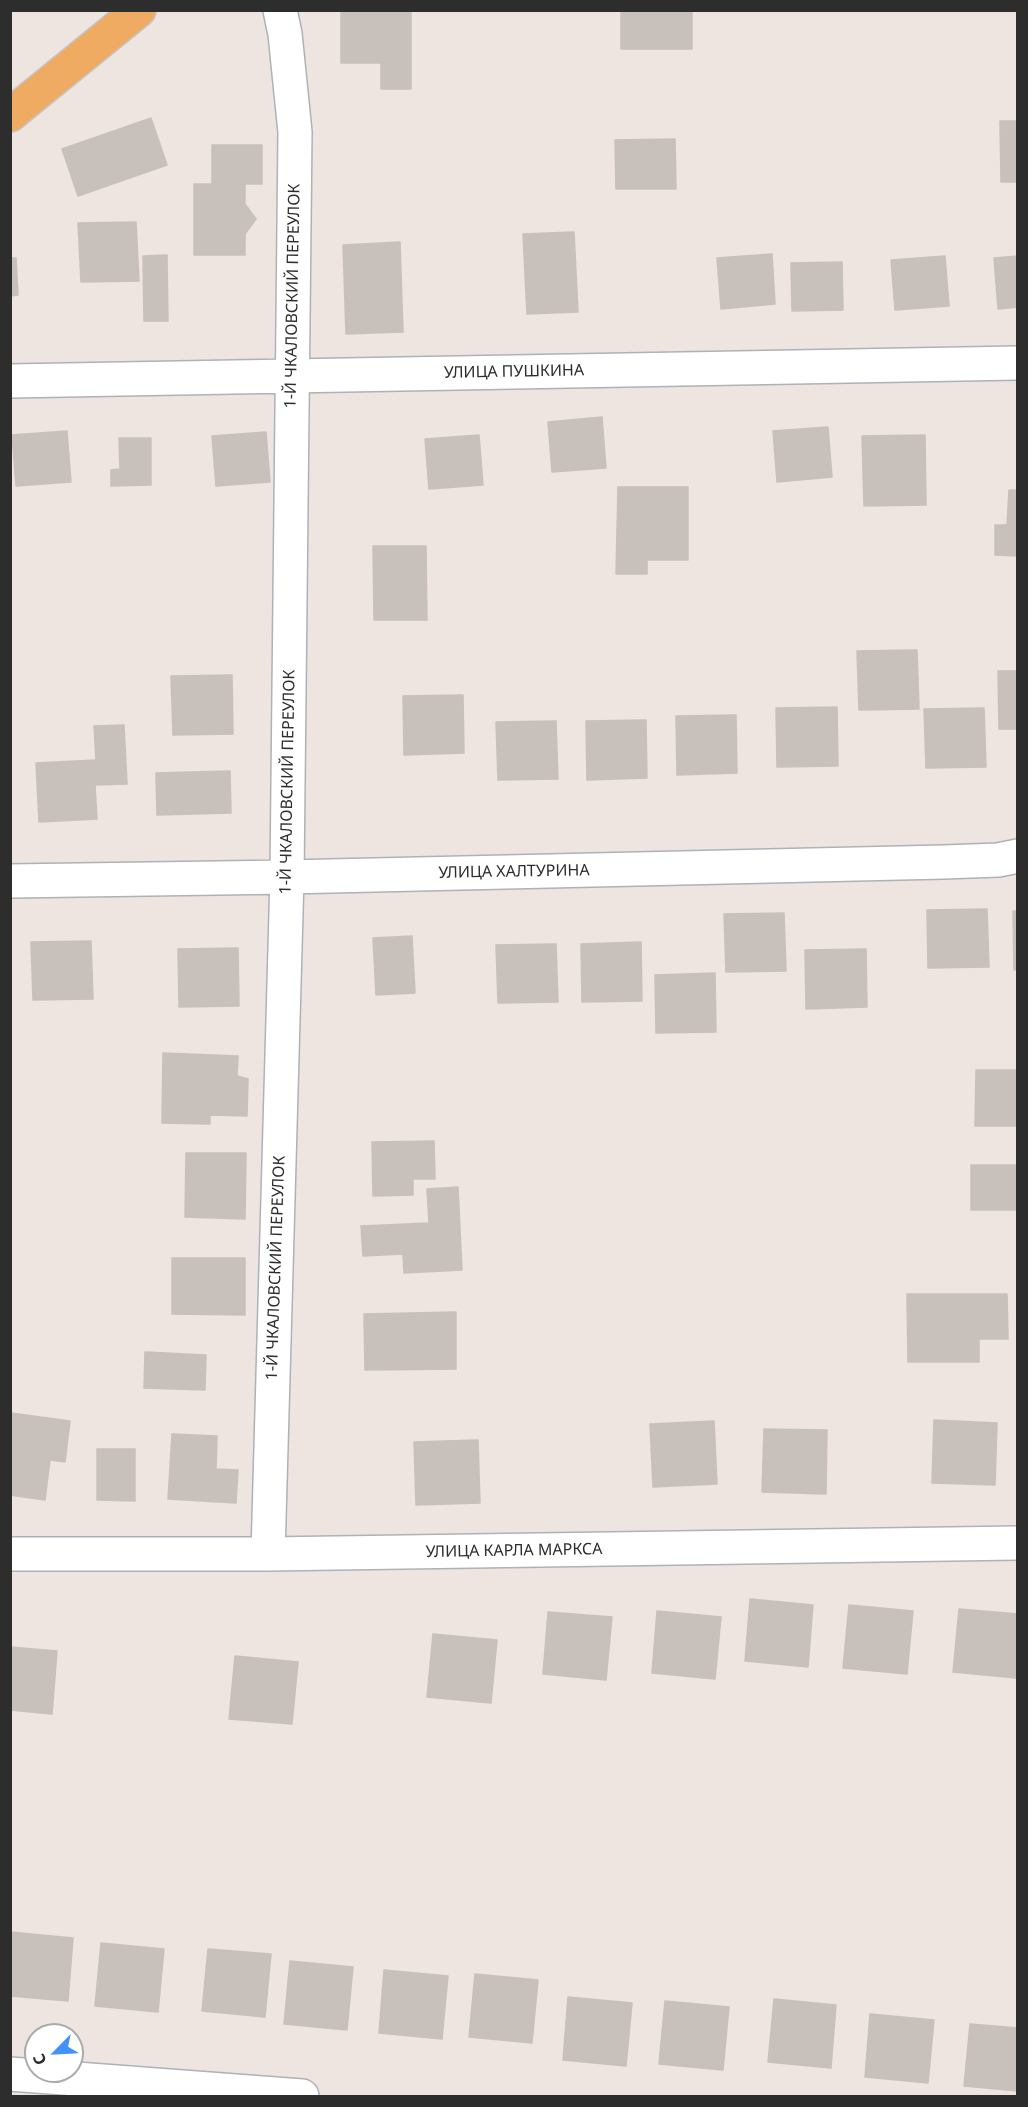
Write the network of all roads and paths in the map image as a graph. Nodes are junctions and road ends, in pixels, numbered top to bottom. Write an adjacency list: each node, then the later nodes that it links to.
1 (140, 10): 3 (main road)
2 (280, 10): 5 (street, 1-Й ЧКАЛОВСКИЙ ПЕРЕУЛОК)
3 (10, 115)
4 (1017, 363): 5 (street, УЛИЦА ПУШКИНА)
5 (291, 376): 6 (street, УЛИЦА ПУШКИНА); 8 (street, 1-Й ЧКАЛОВСКИЙ ПЕРЕУЛОК)
6 (10, 381)
7 (1017, 856): 8 (street, УЛИЦА ХАЛТУРИНА)
8 (287, 877): 9 (street, УЛИЦА ХАЛТУРИНА); 12 (street, 1-Й ЧКАЛОВСКИЙ ПЕРЕУЛОК)
9 (10, 881)
10 (1017, 1543): 12 (street, УЛИЦА КАРЛА МАРКСА)
11 (10, 1554): 12 (street, УЛИЦА КАРЛА МАРКСА)
12 (268, 1554)
13 (10, 2074): 14 (street)
14 (269, 2095): 15 (street)
15 (302, 2097)

